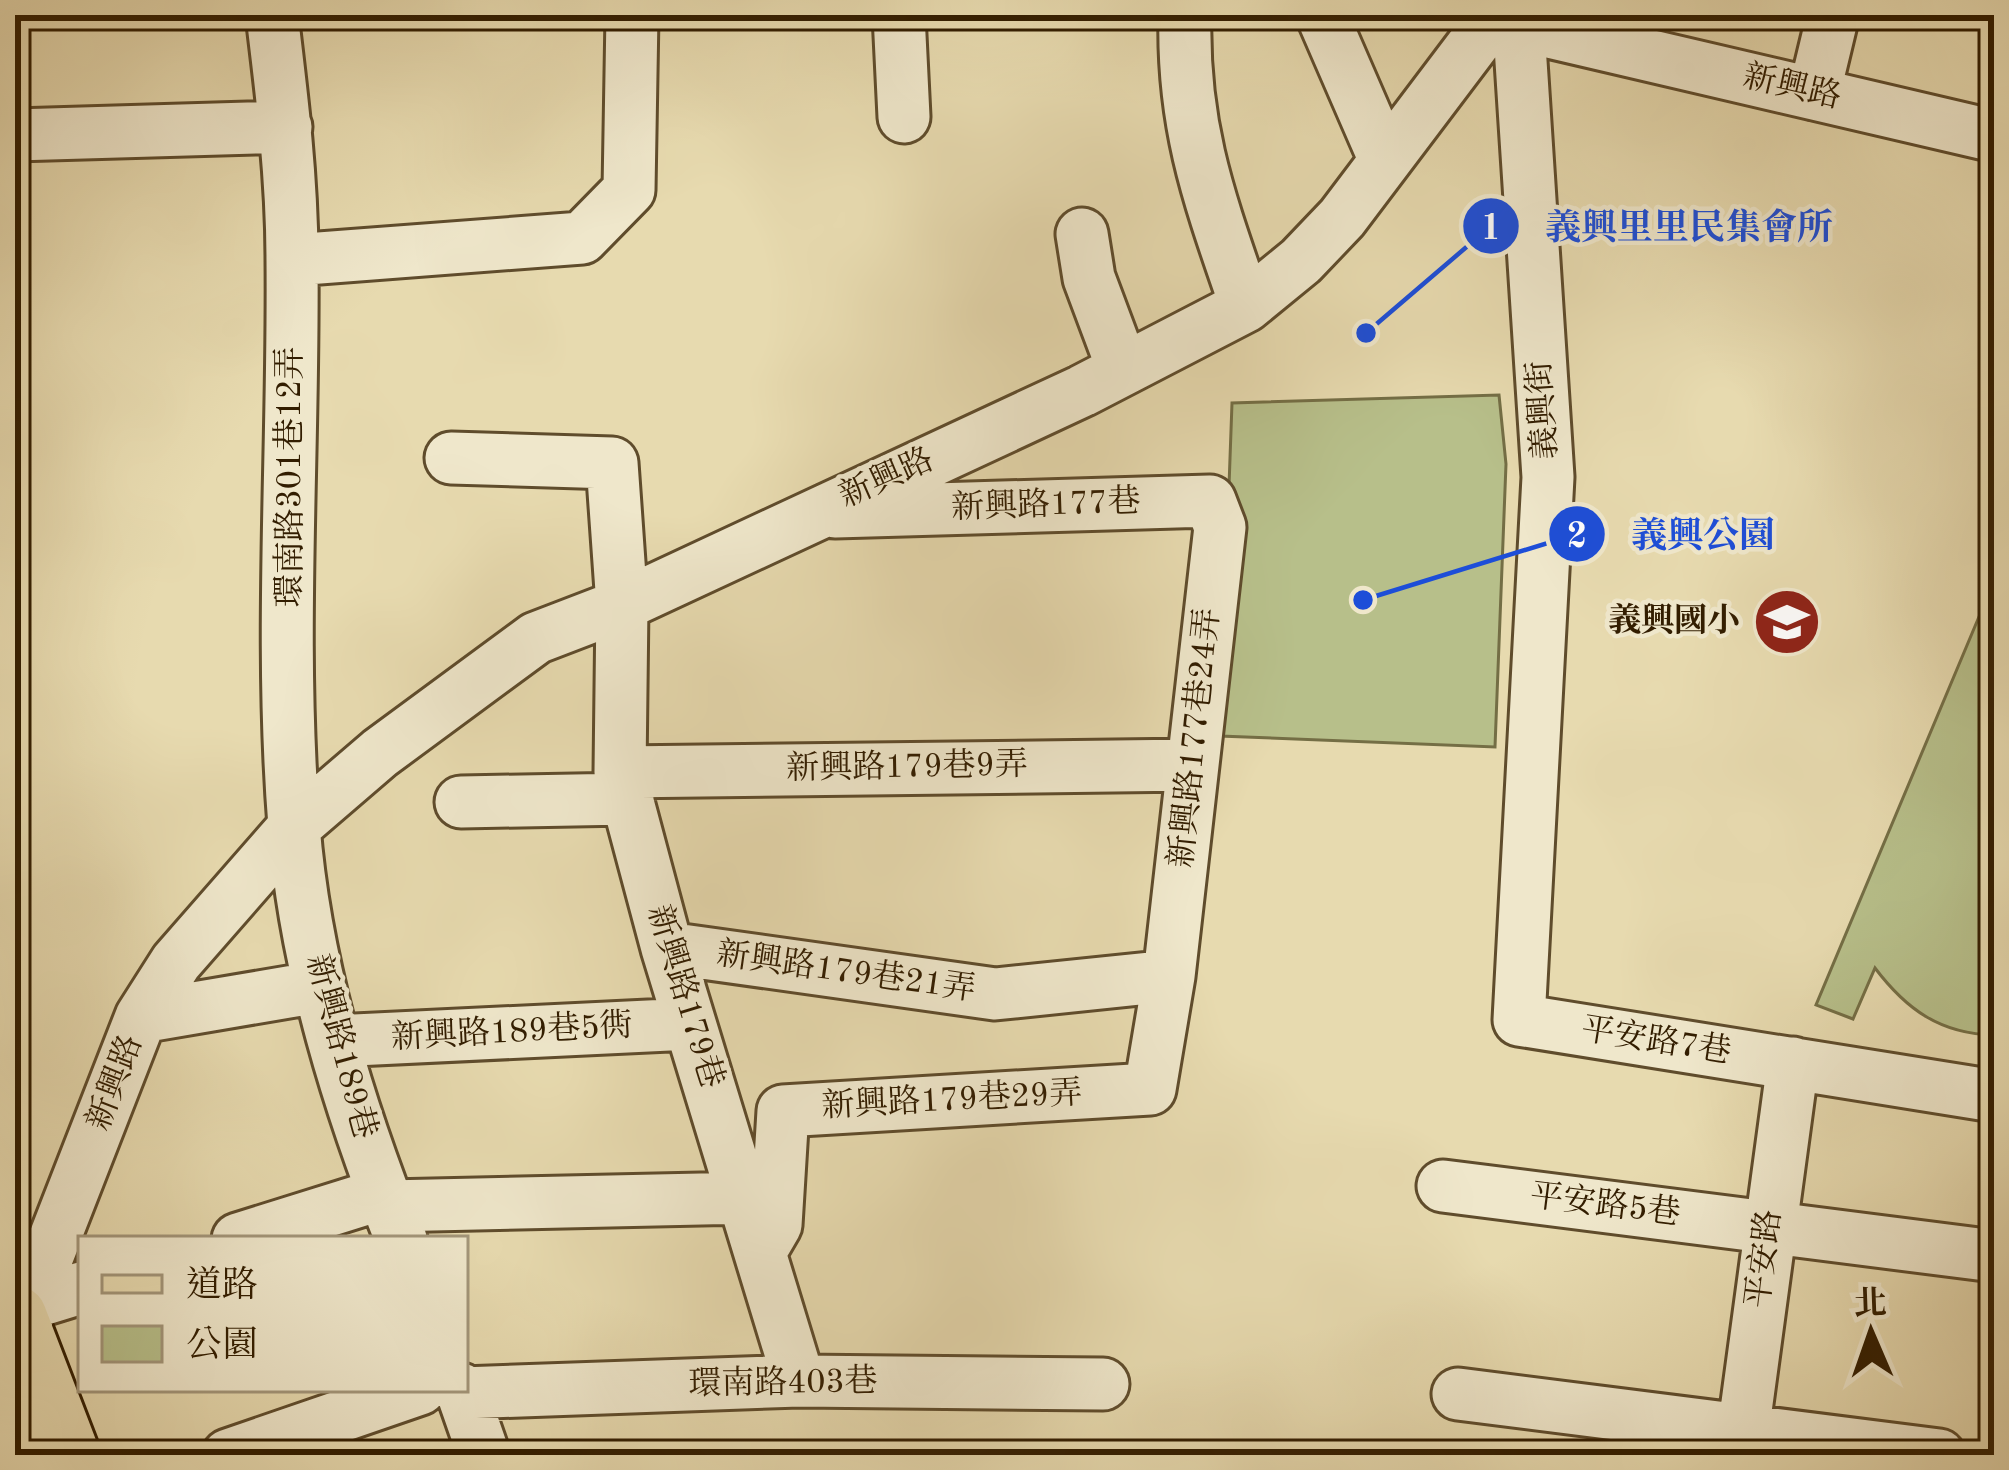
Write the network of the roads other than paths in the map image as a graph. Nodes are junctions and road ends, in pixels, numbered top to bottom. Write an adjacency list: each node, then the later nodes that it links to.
1 (272, 15): 10 (lane, 環南路301巷12弄)
2 (632, 15): 15 (lane)
3 (899, 15): 9 (lane)
4 (1184, 15): 16 (lane)
5 (1322, 15): 13 (lane)
6 (1832, 15): 8 (lane)
7 (1496, 22): 8 (lane, 新興路); 13 (lane, 新興路); 30 (lane, 義興街)
8 (1814, 94): 12 (lane, 新興路)
9 (904, 117)
10 (286, 127): 11 (lane); 15 (lane, 環南路301巷12弄)
11 (15, 135)
12 (1994, 136)
13 (1384, 158): 16 (lane, 新興路)
14 (1082, 234): 17 (lane)
15 (292, 260): 25 (lane, 環南路301巷12弄)
16 (1246, 306): 17 (lane, 新興路)
17 (1124, 369): 20 (lane, 新興路)
18 (452, 458): 21 (lane, 新興路179巷)
19 (1210, 500): 20 (lane, 新興路177巷); 22 (lane, 新興路177巷24弄)
20 (811, 513): 21 (lane, 新興路)
21 (622, 605): 23 (lane, 新興路179巷); 25 (lane, 新興路)
22 (1193, 765): 23 (lane, 新興路179巷9弄); 27 (lane, 新興路177巷24弄)
23 (624, 785): 24 (lane, 新興路179巷9弄); 26 (lane, 新興路179巷)
24 (461, 802)
25 (294, 826): 28 (lane, 新興路189巷); 29 (lane, 新興路)
26 (667, 948): 27 (lane, 新興路179巷21弄); 31 (lane, 新興路179巷)
27 (1169, 976): 40 (lane, 新興路179巷29弄)
28 (318, 987): 29 (lane); 32 (lane, 新興路189巷)
29 (142, 1017): 43 (lane, 新興路)
30 (1519, 1020): 33 (lane, 平安路7巷)
31 (690, 1024): 32 (lane, 新興路189巷5衖); 36 (lane, 新興路179巷)
32 (334, 1041): 37 (lane, 新興路189巷)
33 (1793, 1063): 34 (lane, 平安路7巷); 38 (lane, 平安路)
34 (1994, 1096)
35 (1443, 1186): 38 (lane, 平安路5巷)
36 (747, 1198): 37 (lane); 40 (lane, 新興路179巷)
37 (391, 1213): 39 (lane)
38 (1768, 1227): 41 (lane, 平安路5巷); 50 (lane, 平安路)
39 (256, 1236)
40 (761, 1249): 44 (lane, 新興路179巷)
41 (1994, 1256)
42 (78, 1290): 43 (lane)
43 (22, 1322): 51 (main road)
44 (799, 1381): 45 (lane, 環南路403巷); 46 (lane, 環南路403巷)
45 (1103, 1384)
46 (468, 1389)
47 (441, 1392): 52 (lane, 環南路403巷)
48 (449, 1392): 53 (lane)
49 (1458, 1394): 50 (lane)
50 (1742, 1444): 54 (lane)
51 (68, 1455)
52 (228, 1455)
53 (484, 1455)
54 (1939, 1455)

